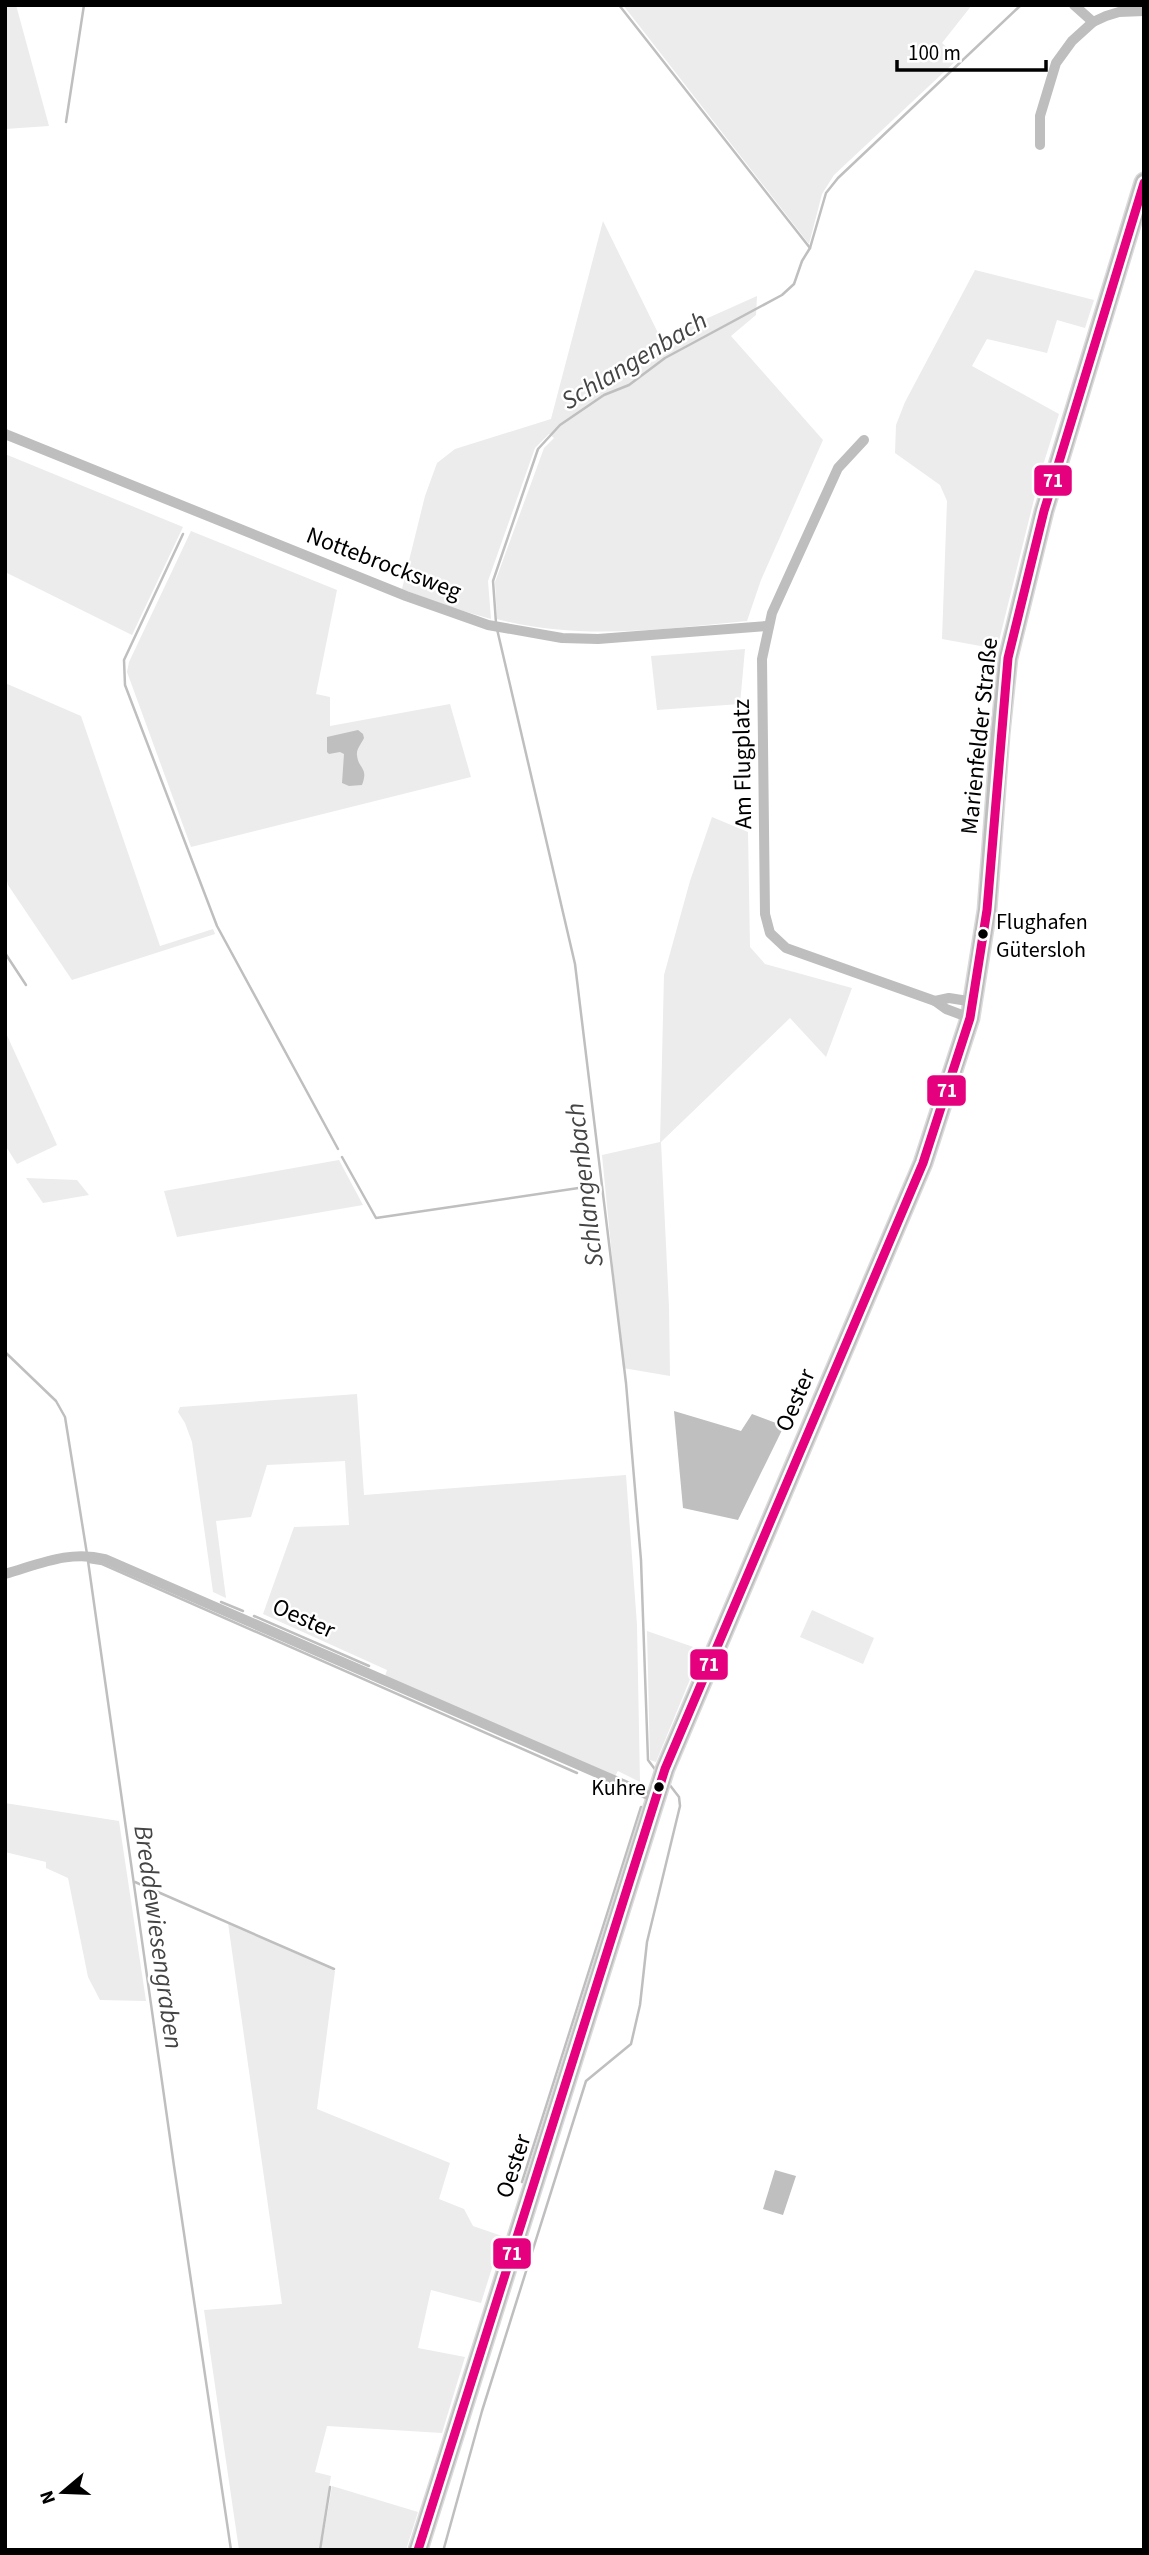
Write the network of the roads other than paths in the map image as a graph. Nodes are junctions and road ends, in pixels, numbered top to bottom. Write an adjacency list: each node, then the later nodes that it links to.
1 (1074, 5): 3 (street)
2 (1144, 11): 3 (street)
3 (1093, 22): 4 (street)
4 (1041, 145)
5 (1144, 182): 10 (main road, Marienfelder Straße)
6 (5, 434): 8 (street, Nottebrocksweg)
7 (864, 440): 8 (street, Am Flugplatz)
8 (767, 626): 9 (street, Am Flugplatz)
9 (935, 1001): 10 (street, Am Flugplatz); 10 (street, Am Flugplatz)
10 (972, 1010): 12 (main road, Oester)
11 (5, 1574): 12 (street, Oester)
12 (660, 1784): 13 (main road, Oester)
13 (418, 2550)

